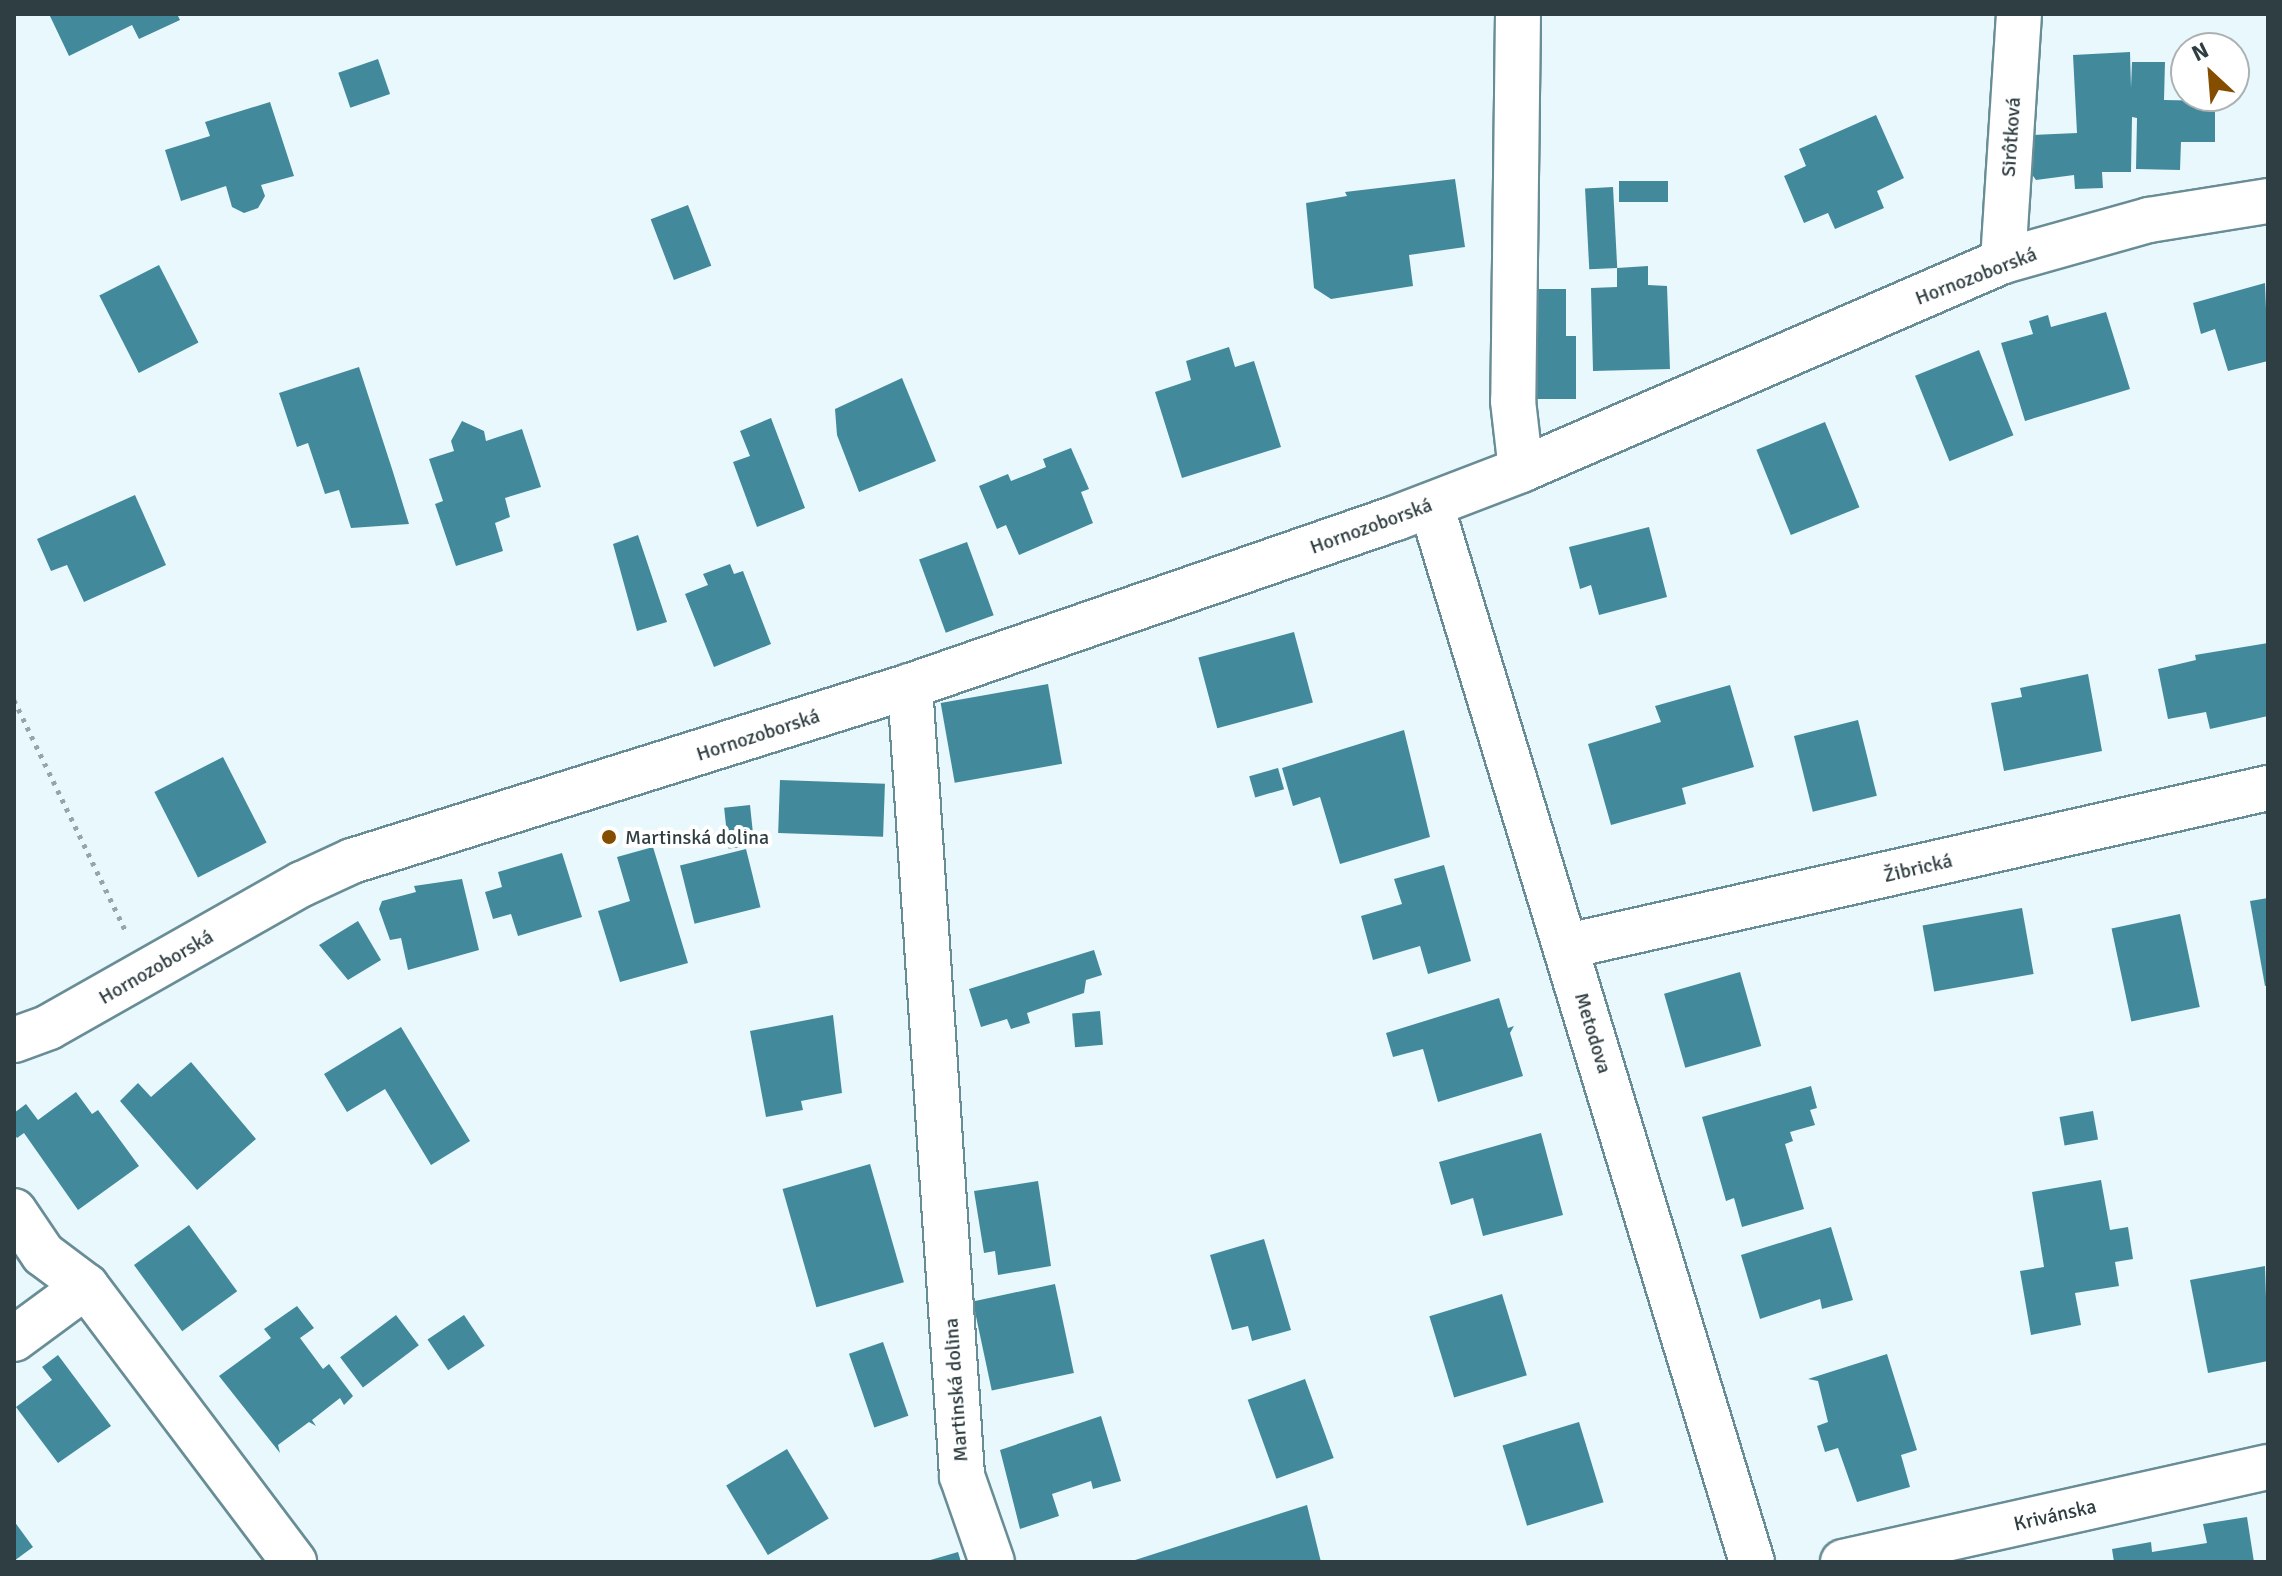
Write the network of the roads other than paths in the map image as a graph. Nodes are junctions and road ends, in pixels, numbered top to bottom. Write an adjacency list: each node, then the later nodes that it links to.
1 (2019, 14): 4 (street, Sirôtková)
2 (1516, 17): 5 (street)
3 (2268, 201): 4 (street, Hornozoborská)
4 (2003, 261): 5 (street, Hornozoborská)
5 (1521, 470): 6 (street, Hornozoborská)
6 (1431, 505): 7 (street, Hornozoborská); 9 (street, Metodova)
7 (910, 686): 10 (street, Hornozoborská); 16 (street, Martinská dolina)
8 (2268, 788): 9 (street, Žibrická)
9 (1568, 946): 17 (street, Metodova)
10 (14, 1040)
11 (14, 1211): 12 (street)
12 (86, 1286): 13 (street); 15 (street)
13 (14, 1339)
14 (2268, 1467): 18 (street, Krivánska)
15 (294, 1562)
16 (992, 1562)
17 (1752, 1562)
18 (1843, 1562)

